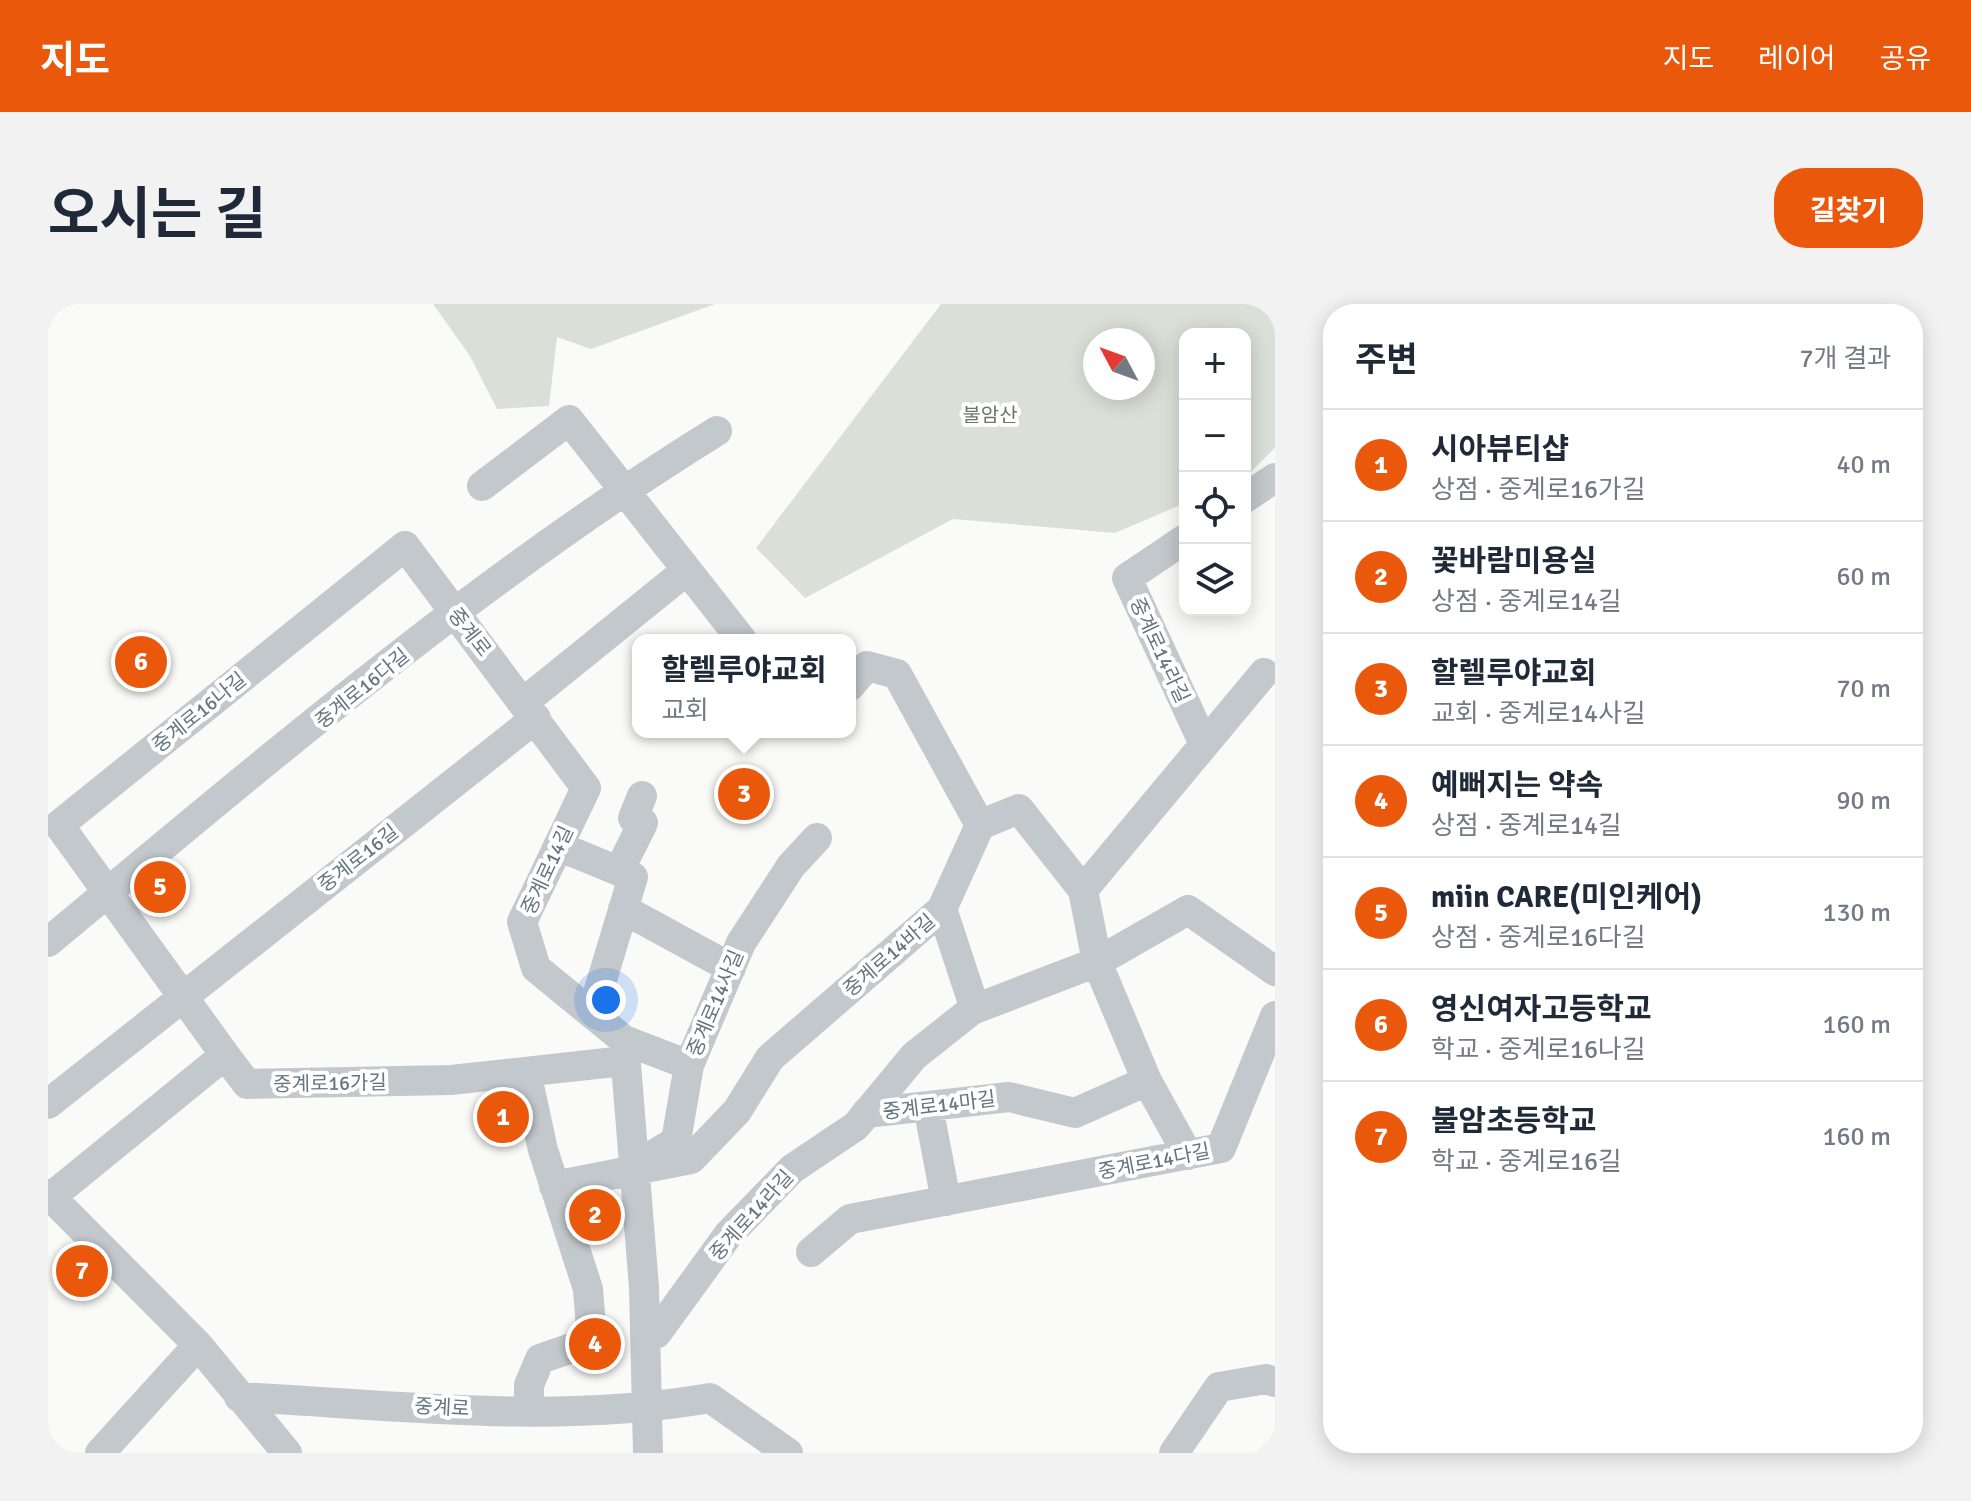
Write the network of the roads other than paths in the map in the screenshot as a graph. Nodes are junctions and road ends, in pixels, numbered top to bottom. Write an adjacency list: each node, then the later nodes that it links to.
1 (717, 431): 4 (street, 중계로16다길)
2 (1275, 478): 5 (street)
3 (482, 486): 4 (street)
4 (622, 489): 8 (street); 9 (street, 중계로16다길)
5 (1251, 494)
6 (1179, 543): 14 (street, 중계로14라길)
7 (405, 546): 9 (street, 중계로); 21 (street, 중계로16나길)
8 (686, 571): 10 (street); 13 (street, 중계로16길)
9 (455, 613): 13 (street, 중계로); 21 (street, 중계로16다길)
10 (737, 634)
11 (1264, 673): 14 (street)
12 (856, 679): 16 (street)
13 (530, 710): 18 (street, 중계로14길); 28 (street, 중계로16길)
14 (1203, 742): 20 (street)
15 (642, 796): 19 (street)
16 (980, 825): 20 (street); 23 (street, 중계로14바길)
17 (817, 838): 26 (street, 중계로14사길)
18 (558, 846): 19 (street); 30 (street, 중계로14길)
19 (619, 871): 22 (street)
20 (1083, 890): 25 (street)
21 (107, 893): 24 (street); 28 (street, 중계로16나길)
22 (623, 909): 26 (street); 30 (street)
23 (942, 909): 29 (street); 41 (street, 중계로14바길)
24 (48, 942)
25 (1097, 962): 27 (street); 29 (street, 중계로14라길); 36 (street)
26 (731, 968): 34 (street, 중계로14사길)
27 (1275, 971)
28 (180, 997): 33 (street); 37 (street, 중계로16길)
29 (975, 1009): 39 (street, 중계로14라길)
30 (592, 1013): 32 (street, 중계로14길)
31 (1275, 1016): 40 (street, 중계로14다길)
32 (624, 1051): 34 (street, 중계로14길); 35 (street, 중계로16가길); 41 (street)
33 (225, 1055): 35 (street, 중계로16가길); 43 (street)
34 (689, 1065): 41 (street, 중계로14사길)
35 (526, 1072): 42 (street)
36 (1147, 1081): 38 (street, 중계로14마길); 40 (street)
37 (48, 1104)
38 (928, 1106): 39 (street, 중계로14마길); 44 (street)
39 (866, 1113): 46 (street, 중계로14라길)
40 (1188, 1155): 44 (street, 중계로14다길)
41 (633, 1168): 42 (street); 46 (street)
42 (554, 1186): 51 (street)
43 (50, 1196): 47 (street)
44 (946, 1201): 45 (street, 중계로14다길)
45 (811, 1252)
46 (646, 1338): 50 (street)
47 (198, 1345): 49 (street); 52 (street)
48 (1275, 1382): 56 (street)
49 (239, 1397): 51 (street, 중계로); 53 (street)
50 (647, 1409): 51 (street, 중계로); 54 (street); 55 (street)
51 (529, 1412)
52 (100, 1453)
53 (287, 1453)
54 (648, 1453)
55 (788, 1453)
56 (1174, 1453)

